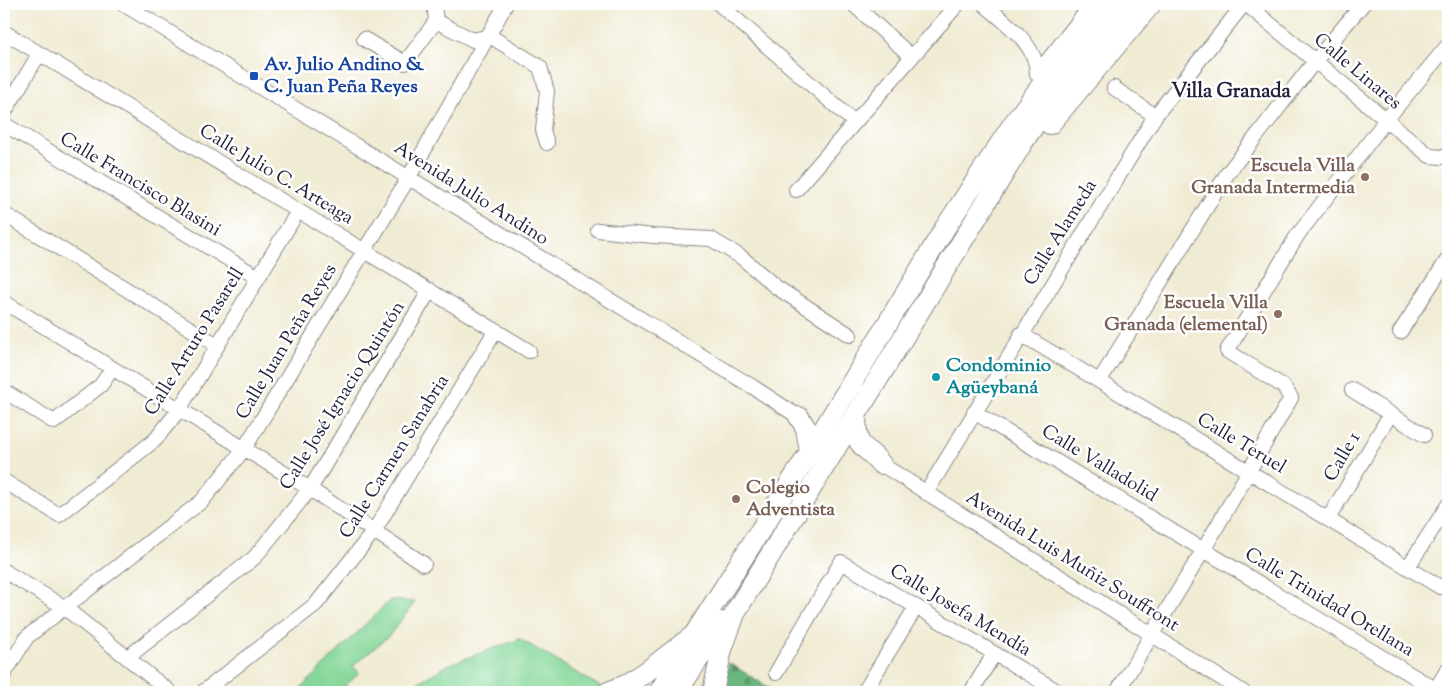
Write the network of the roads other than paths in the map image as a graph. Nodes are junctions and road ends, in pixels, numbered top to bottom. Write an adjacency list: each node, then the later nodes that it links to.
1 (123, 4): 33 (street, Avenida Julio Andino)
2 (434, 4): 14 (street)
3 (506, 4): 16 (street, Calle Juan Peña Reyes)
4 (719, 4): 29 (street)
5 (853, 4): 22 (street)
6 (958, 4): 22 (street)
7 (984, 4): 18 (street)
8 (1092, 4): 19 (street)
9 (1114, 4): 38 (highway)
10 (1129, 4): 35 (highway)
11 (1151, 4): 35 (highway)
12 (1245, 4): 23 (street, Calle Linares); 27 (street, Calle Alameda)
13 (1363, 4): 23 (street)
14 (436, 21): 16 (street); 17 (street)
15 (4, 32): 21 (street, Calle Julio C. Arteaga)
16 (490, 36): 31 (street); 33 (street, Calle Juan Peña Reyes)
17 (364, 39)
18 (1021, 39): 19 (street); 24 (street)
19 (1059, 45): 24 (street)
20 (1448, 46): 28 (street)
21 (39, 54): 26 (street); 36 (street, Calle Julio C. Arteaga)
22 (912, 57): 29 (street)
23 (1315, 61): 28 (street, Calle Linares); 52 (street)
24 (1036, 74): 38 (highway)
25 (1114, 88): 27 (street)
26 (4, 113)
27 (1155, 116): 47 (street, Calle Alameda)
28 (1386, 120): 32 (street, Calle Linares); 66 (street)
29 (854, 122): 34 (street)
30 (4, 124): 42 (street, Calle Francisco Blasini)
31 (548, 142)
32 (1448, 154)
33 (409, 177): 40 (street, Calle Juan Peña Reyes); 60 (street, Avenida Julio Andino)
34 (796, 190)
35 (992, 192): 59 (highway)
36 (298, 211): 40 (street, Calle Julio C. Arteaga); 42 (street, Calle Arturo Pasarell)
37 (4, 214): 49 (street)
38 (945, 228): 56 (highway)
39 (598, 230): 48 (street)
40 (364, 251): 43 (street, Calle Julio C. Arteaga); 62 (street, Calle Juan Peña Reyes)
41 (1448, 259): 46 (street)
42 (258, 277): 49 (street, Calle Arturo Pasarell)
43 (430, 290): 45 (street, Calle Julio C. Arteaga); 69 (street, Calle José Ignacio Quintón)
44 (4, 302): 51 (street)
45 (496, 330): 50 (street, Calle Julio C. Arteaga); 73 (street, Calle Carmen Sanabria)
46 (1400, 332)
47 (1021, 334): 52 (street, Calle Teruel); 57 (street, Calle Alameda)
48 (850, 335)
49 (217, 345): 55 (street, Calle Arturo Pasarell)
50 (529, 351)
51 (112, 369): 54 (street); 55 (street)
52 (1100, 380): 66 (street, Calle Teruel)
53 (1352, 390): 58 (street)
54 (4, 392)
55 (179, 410): 62 (street); 68 (street, Calle Arturo Pasarell)
56 (834, 412): 60 (highway); 63 (highway)
57 (974, 412): 70 (street, Calle Alameda); 74 (street, Calle Valladolid)
58 (1390, 415): 61 (street); 72 (street, Calle 1)
59 (856, 416): 64 (highway); 65 (highway)
60 (799, 417): 63 (highway)
61 (1424, 435)
62 (244, 449): 69 (street); 80 (street, Calle Juan Peña Reyes)
63 (810, 452): 82 (highway)
64 (829, 459): 65 (highway); 67 (highway)
65 (881, 464): 70 (street, Avenida Luis Muñiz Souffront)
66 (1250, 472): 72 (street, Calle Teruel); 74 (street)
67 (816, 480): 82 (highway); 95 (highway)
68 (4, 481)
69 (310, 489): 73 (street); 84 (street, Calle José Ignacio Quintón)
70 (926, 493): 81 (street, Avenida Luis Muñiz Souffront)
71 (1448, 505): 76 (street)
72 (1328, 519): 76 (street, Calle Teruel)
73 (374, 530): 75 (street); 90 (street, Calle Carmen Sanabria)
74 (1204, 549): 81 (street); 88 (street, Calle Trinidad Orellana)
75 (424, 564)
76 (1408, 567): 78 (street, Calle Teruel)
77 (4, 571): 80 (street)
78 (1440, 587)
79 (916, 606): 83 (street, Calle Josefa Mendía); 86 (street, Calle Josefa Mendía); 96 (street)
80 (64, 607): 84 (street); 87 (street, Calle Juan Peña Reyes)
81 (1152, 634): 99 (street); 100 (street, Avenida Luis Muñiz Souffront)
82 (701, 640): 91 (highway); 92 (highway); 93 (highway); 94 (highway)
83 (994, 654): 97 (street); 98 (street, Calle Josefa Mendía)
84 (128, 657): 89 (street)
85 (1448, 669): 88 (street)
86 (776, 673)
87 (4, 674)
88 (1434, 691)
89 (170, 692)
90 (203, 692)
91 (608, 692)
92 (659, 692)
93 (678, 692)
94 (682, 692)
95 (713, 692)
96 (864, 692)
97 (971, 692)
98 (1059, 692)
99 (1117, 692)
100 (1243, 692)

